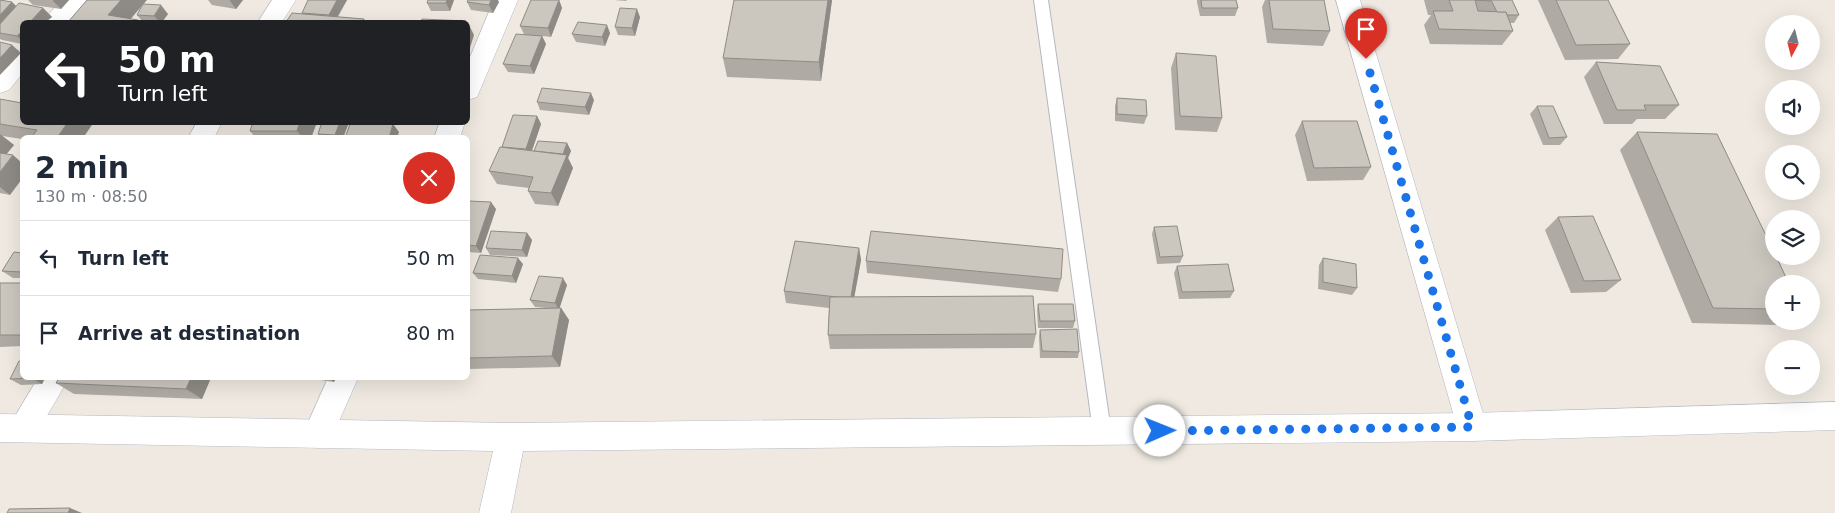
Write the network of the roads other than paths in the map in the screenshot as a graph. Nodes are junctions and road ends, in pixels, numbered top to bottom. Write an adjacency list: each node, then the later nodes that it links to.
1 (76, 0): 6 (main road)
2 (284, 0): 7 (main road)
3 (506, 0): 10 (main road)
4 (1041, 0): 16 (lane)
5 (1348, 0): 14 (main road)
6 (58, 20)
7 (271, 20)
8 (20, 60): 9 (main road)
9 (0, 83)
10 (470, 85)
11 (52, 380): 15 (main road)
12 (342, 380): 17 (main road)
13 (1835, 416): 14 (main road)
14 (1472, 427): 16 (main road)
15 (12, 428): 17 (main road)
16 (1102, 431): 18 (main road)
17 (318, 434): 18 (main road)
18 (511, 437): 19 (main road)
19 (496, 513)

